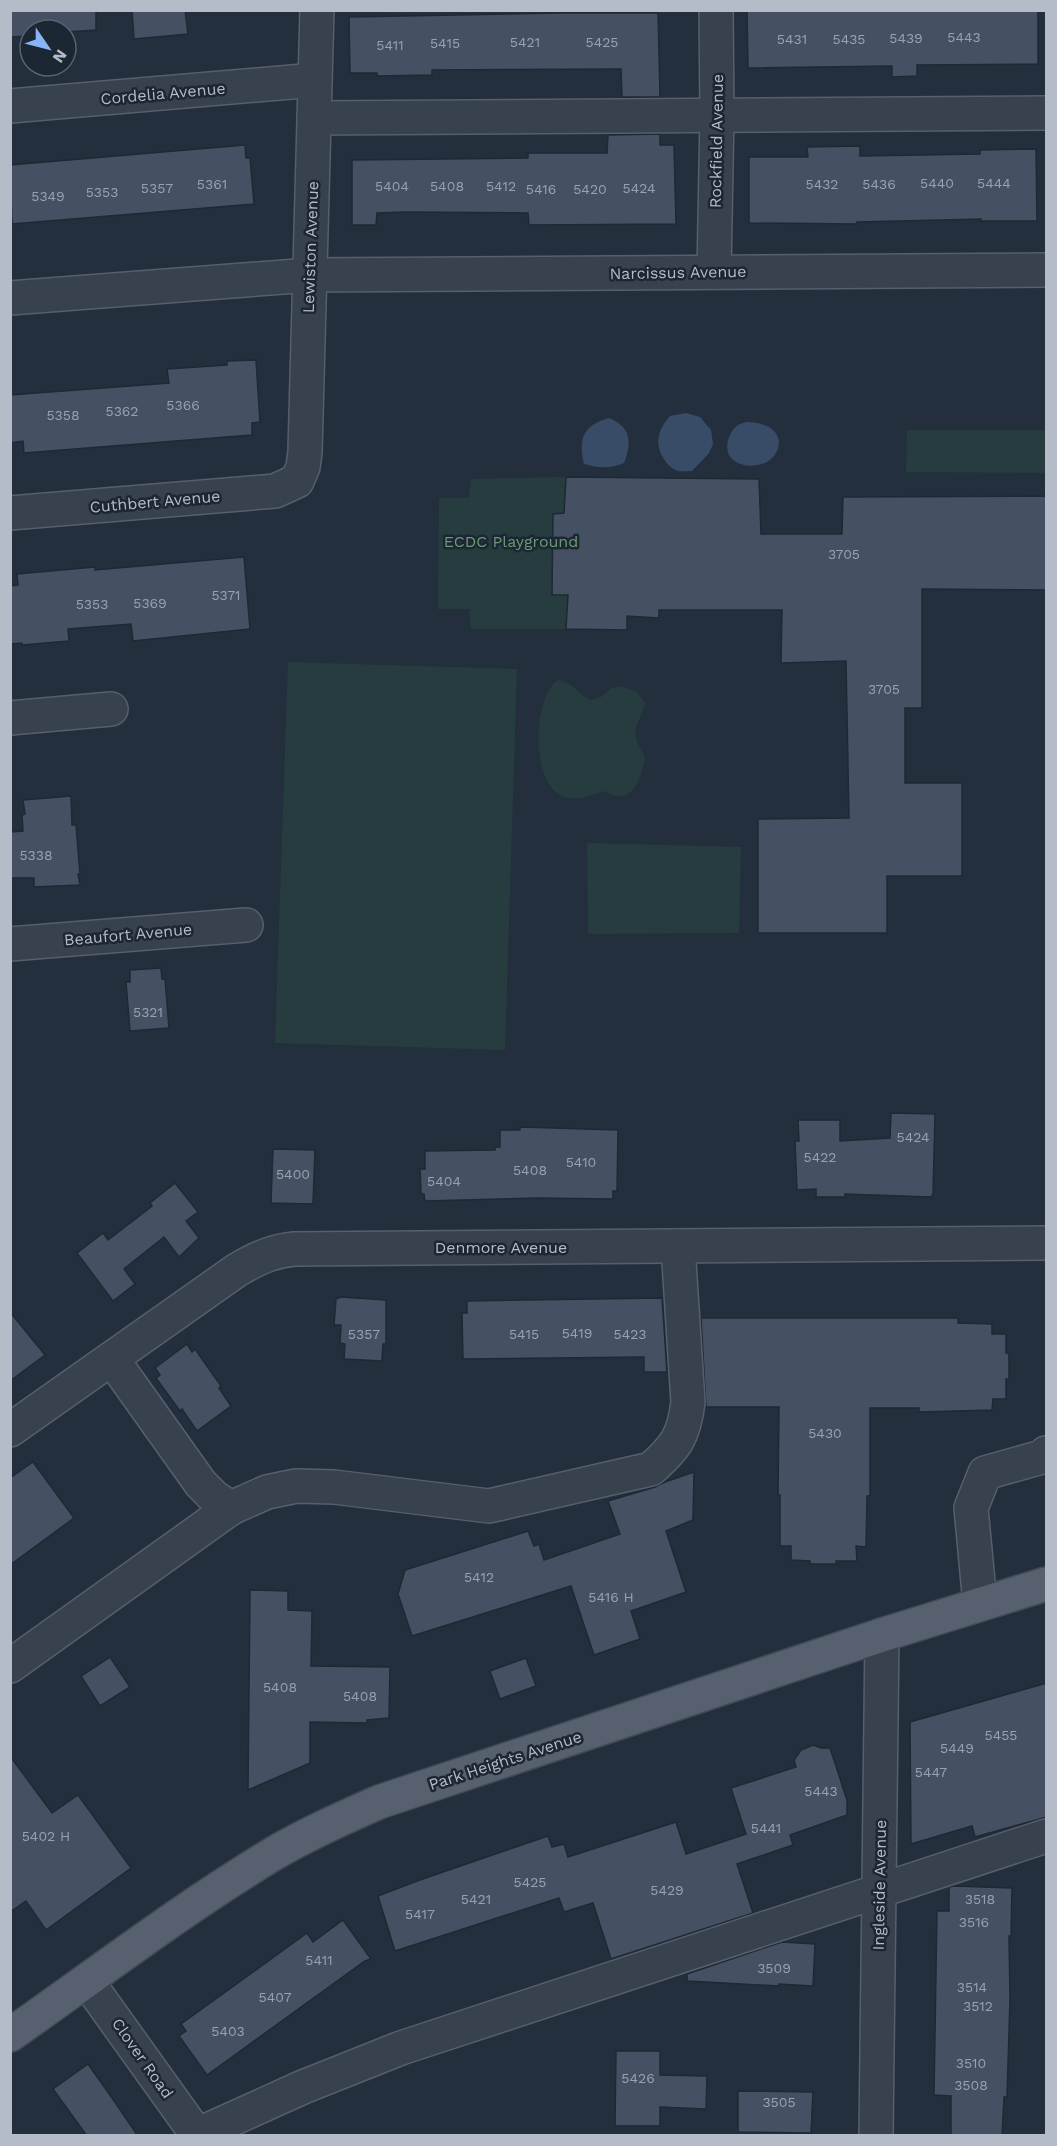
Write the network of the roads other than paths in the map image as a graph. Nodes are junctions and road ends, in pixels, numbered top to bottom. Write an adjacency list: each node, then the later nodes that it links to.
1 (317, 10): 3 (street, Lewiston Avenue)
2 (717, 10): 6 (street, Rockfield Avenue)
3 (315, 80): 4 (street, Cordelia Avenue); 7 (street, Lewiston Avenue)
4 (10, 106)
5 (1047, 113): 6 (street)
6 (717, 115): 7 (street); 9 (street, Rockfield Avenue)
7 (314, 118): 10 (street, Lewiston Avenue)
8 (1047, 270): 9 (street, Narcissus Avenue)
9 (714, 272): 10 (street, Narcissus Avenue)
10 (310, 275): 11 (street, Narcissus Avenue); 12 (street, Lewiston Avenue)
11 (10, 298)
12 (297, 481): 13 (street, Cuthbert Avenue)
13 (10, 513)
14 (111, 709): 15 (street)
15 (10, 718)
16 (246, 925): 17 (street, Beaufort Avenue)
17 (10, 944)
18 (1047, 1243): 19 (street, Denmore Avenue)
19 (678, 1246): 20 (street, Denmore Avenue); 23 (street)
20 (112, 1359): 21 (street, Denmore Avenue); 23 (street)
21 (10, 1430)
22 (1047, 1453): 25 (street)
23 (231, 1508): 27 (street)
24 (1047, 1584): 25 (main road, Park Heights Avenue)
25 (980, 1605): 26 (main road, Park Heights Avenue)
26 (882, 1635): 29 (street, Ingleside Avenue); 30 (main road, Park Heights Avenue)
27 (10, 1666)
28 (1047, 1836): 29 (street)
29 (879, 1891): 32 (street); 33 (street, Ingleside Avenue)
30 (87, 1981): 31 (main road, Park Heights Avenue); 32 (street, Clover Road)
31 (10, 2035)
32 (197, 2135)
33 (876, 2136)

